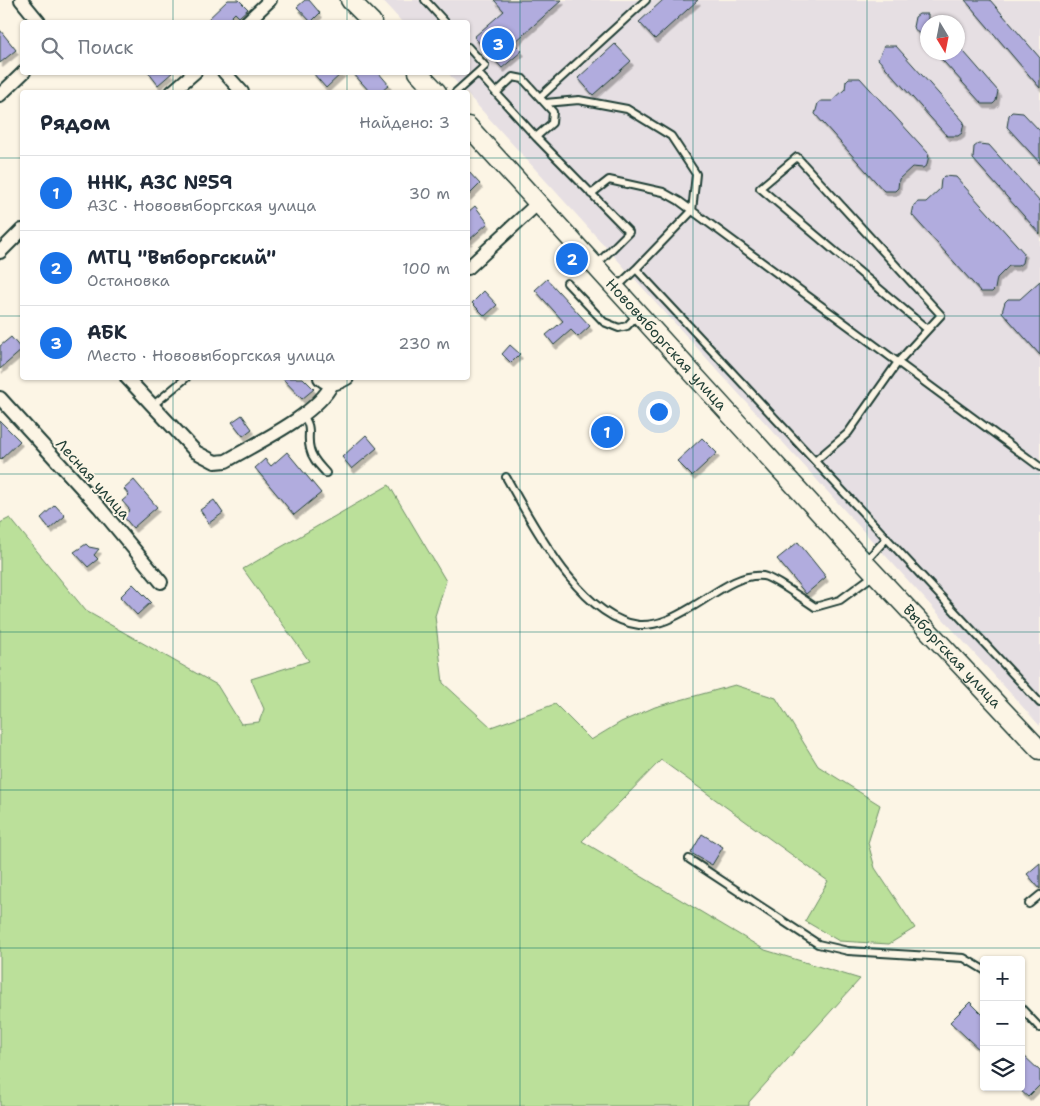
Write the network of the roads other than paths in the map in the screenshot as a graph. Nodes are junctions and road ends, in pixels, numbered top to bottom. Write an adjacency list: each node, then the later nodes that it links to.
1 (21, 0): 6 (street)
2 (270, 0): 7 (street)
3 (350, 0): 8 (street)
4 (425, 0): 9 (lane)
5 (646, 0): 22 (lane)
6 (37, 20)
7 (249, 20)
8 (370, 20)
9 (443, 20)
10 (470, 49): 11 (lane)
11 (478, 73): 19 (lane); 20 (lane)
12 (21, 75): 21 (street)
13 (192, 75): 16 (street)
14 (227, 75): 17 (street)
15 (421, 75): 18 (street)
16 (174, 90)
17 (240, 90)
18 (435, 90)
19 (458, 90)
20 (496, 92): 22 (lane); 25 (lane)
21 (0, 96)
22 (540, 97): 23 (lane)
23 (545, 103): 25 (lane); 28 (lane)
24 (470, 128): 27 (street, Нововыборгская улица)
25 (536, 137): 26 (lane)
26 (591, 194): 28 (lane); 32 (lane)
27 (537, 204): 31 (street); 32 (street, Нововыборгская улица)
28 (692, 211): 33 (lane); 38 (lane)
29 (20, 238): 30 (street)
30 (0, 252)
31 (470, 266)
32 (595, 266): 35 (street, Нововыборгская улица)
33 (636, 269): 35 (lane); 45 (lane)
34 (567, 283): 36 (lane)
35 (616, 288): 36 (street, Нововыборгская улица)
36 (639, 313): 50 (street, Нововыборгская улица)
37 (927, 329): 37 (lane); 38 (lane)
38 (898, 362): 45 (lane); 46 (lane)
39 (130, 380): 43 (street)
40 (184, 380): 43 (lane)
41 (326, 381): 44 (street)
42 (0, 398): 51 (street, Лесная улица)
43 (152, 406): 44 (street)
44 (302, 414): 47 (lane)
45 (815, 461): 49 (lane)
46 (1040, 467)
47 (326, 473)
48 (506, 477): 50 (lane)
49 (887, 538): 50 (lane); 52 (lane)
50 (870, 568): 53 (street, Выборгская улица)
51 (161, 582)
52 (1040, 703)
53 (1040, 750)
54 (689, 859): 57 (lane)
55 (1040, 895): 56 (lane)
56 (1029, 904)
57 (980, 968)
58 (1025, 1012): 59 (lane)
59 (1040, 1028)

